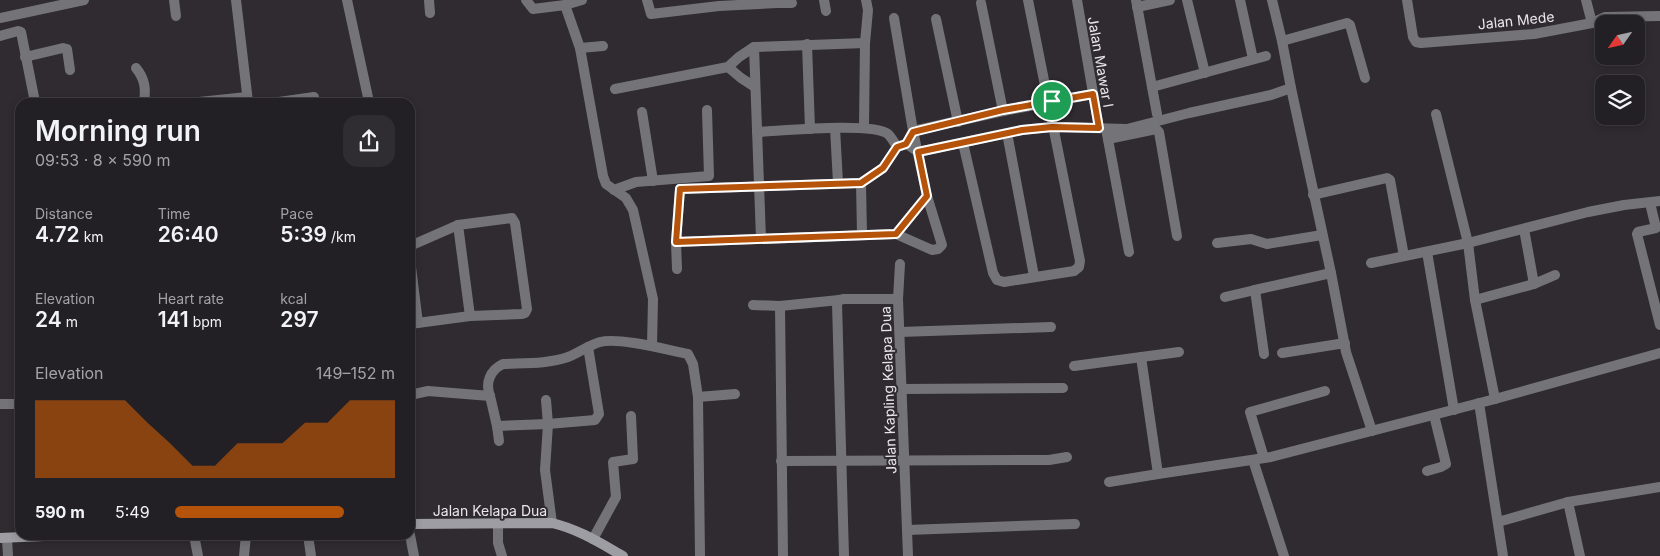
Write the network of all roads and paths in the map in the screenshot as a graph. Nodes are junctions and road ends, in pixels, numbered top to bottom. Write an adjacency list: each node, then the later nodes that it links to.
1 (84, 0): 28 (street)
2 (174, 0): 26 (street)
3 (236, 0): 55 (street)
4 (347, 0): 57 (street)
5 (429, 0): 25 (street)
6 (526, 0): 23 (street)
7 (582, 0): 23 (street)
8 (647, 0): 19 (street)
9 (824, 0): 24 (street)
10 (866, 0): 34 (street)
11 (1028, 0): 58 (street)
12 (1077, 0): 51 (street, Jalan Mawar I)
13 (1170, 0): 22 (street)
14 (1187, 0): 45 (street)
15 (1240, 0): 41 (street)
16 (1272, 0): 33 (street)
17 (1407, 0): 31 (street, Jalan Mede)
18 (1586, 0): 31 (street)
19 (777, 2): 20 (street)
20 (792, 3)
21 (981, 3): 60 (street)
22 (1137, 4): 48 (street)
23 (565, 5): 38 (street)
24 (826, 11)
25 (430, 13)
26 (176, 16)
27 (1660, 16): 31 (street, Jalan Mede)
28 (0, 18)
29 (894, 18): 70 (street)
30 (936, 19): 64 (street)
31 (1592, 23)
32 (0, 36): 40 (street)
33 (1282, 41): 46 (street); 49 (street)
34 (865, 43): 35 (street); 65 (street)
35 (807, 44): 37 (street); 68 (street)
36 (603, 46): 38 (street)
37 (754, 47): 42 (street); 47 (street)
38 (580, 48): 80 (street)
39 (1266, 56): 41 (street)
40 (25, 57): 44 (street); 53 (street)
41 (1253, 58): 45 (street)
42 (728, 67): 47 (street); 50 (street)
43 (136, 68): 54 (street)
44 (70, 70)
45 (1205, 73): 48 (street)
46 (1365, 78)
47 (756, 87): 69 (street)
48 (1152, 87): 62 (street)
49 (1290, 88): 71 (street); 81 (street)
50 (615, 89)
51 (1093, 94): 58 (street); 71 (street, Jalan Mawar I)
52 (314, 97): 56 (street)
53 (34, 98)
54 (145, 98)
55 (248, 98)
56 (307, 98)
57 (368, 98)
58 (1047, 102): 60 (street); 66 (street)
59 (707, 110): 76 (street)
60 (1003, 110): 64 (street)
61 (642, 112): 76 (street)
62 (1157, 114)
63 (1436, 114): 93 (street)
64 (958, 122): 70 (street)
65 (864, 127): 67 (street); 74 (street)
66 (1052, 127): 71 (street); 72 (street); 103 (street)
67 (835, 128): 68 (street); 77 (street)
68 (810, 129): 69 (street)
69 (757, 132): 79 (street)
70 (913, 132): 74 (street); 75 (street)
71 (1104, 132): 89 (street); 95 (street, Jalan Mawar I)
72 (1008, 133): 73 (street); 103 (street)
73 (963, 143): 75 (street); 103 (street)
74 (902, 146): 75 (street); 78 (street)
75 (918, 152): 82 (street)
76 (653, 181): 80 (street)
77 (838, 183): 78 (street); 79 (street)
78 (861, 183): 87 (street)
79 (759, 186): 90 (street); 91 (street)
80 (614, 190): 119 (street)
81 (1313, 195): 88 (street); 97 (street)
82 (927, 196): 86 (street); 86 (street)
83 (1655, 202): 85 (street); 106 (street)
84 (458, 225): 94 (street); 113 (street); 113 (street)
85 (1524, 229): 93 (street); 104 (street)
86 (896, 234): 87 (street)
87 (862, 235): 90 (street)
88 (1322, 235): 92 (street); 101 (street)
89 (1177, 236)
90 (761, 239): 91 (street)
91 (676, 242): 100 (street)
92 (1217, 242)
93 (1468, 243): 96 (street); 110 (street)
94 (415, 244)
95 (1129, 252)
96 (1427, 252): 97 (street); 139 (street)
97 (1404, 256): 98 (street)
98 (1371, 263)
99 (900, 264): 108 (street)
100 (677, 269)
101 (1331, 273): 105 (street); 118 (street)
102 (1555, 275): 104 (street)
103 (1034, 276)
104 (1534, 284): 110 (street)
105 (1255, 290): 107 (street); 124 (street)
106 (1656, 290): 115 (street)
107 (1225, 297)
108 (898, 299): 109 (street, Jalan Kapling Kelapa Dua); 117 (street, Jalan Kapling Kelapa Dua)
109 (839, 300): 112 (street, Jalan Kapling Kelapa Dua); 152 (street)
110 (1475, 300): 134 (street)
111 (753, 305): 112 (street, Jalan Kapling Kelapa Dua)
112 (780, 306): 151 (street)
113 (470, 316): 114 (street)
114 (415, 324)
115 (1660, 325)
116 (1051, 327): 117 (street)
117 (900, 332): 128 (street, Jalan Kapling Kelapa Dua)
118 (1345, 343): 122 (street); 144 (street)
119 (652, 346): 120 (street); 133 (street)
120 (588, 347): 132 (street); 142 (street)
121 (1179, 352): 125 (street)
122 (1282, 353)
123 (1660, 353): 134 (street)
124 (1264, 354)
125 (1141, 357): 126 (street); 154 (street)
126 (1074, 366)
127 (1062, 388): 128 (street)
128 (902, 390): 149 (street, Jalan Kapling Kelapa Dua)
129 (1325, 391): 148 (street)
130 (415, 394): 132 (street)
131 (735, 394): 133 (street)
132 (490, 396): 143 (street)
133 (698, 397): 177 (street)
134 (1495, 399): 136 (street)
135 (546, 400): 142 (street)
136 (1479, 403): 139 (street); 158 (street)
137 (0, 404): 138 (street)
138 (14, 404)
139 (1454, 410): 140 (street)
140 (1437, 414): 144 (street); 146 (street); 153 (street)
141 (631, 416): 165 (street)
142 (548, 424): 143 (street); 161 (street)
143 (497, 426): 145 (street)
144 (1372, 431): 148 (street)
145 (499, 441)
146 (1449, 449)
147 (1066, 457): 149 (street)
148 (1264, 458): 150 (street)
149 (904, 460): 152 (street); 163 (street, Jalan Kapling Kelapa Dua)
150 (1253, 460): 154 (street); 181 (street)
151 (781, 461): 152 (street); 178 (street)
152 (841, 461): 179 (street)
153 (1427, 471)
154 (1158, 474): 155 (street)
155 (1109, 482)
156 (1660, 487): 157 (street)
157 (1568, 502): 158 (street); 183 (street)
158 (1498, 522): 182 (street)
159 (415, 524): 160 (main road, Jalan Kelapa Dua)
160 (498, 524): 161 (main road, Jalan Kelapa Dua); 175 (street)
161 (552, 524): 165 (main road, Jalan Kelapa Dua)
162 (1075, 524): 163 (street)
163 (907, 530): 180 (street, Jalan Kapling Kelapa Dua)
164 (3, 538): 170 (street)
165 (592, 539): 176 (main road, Jalan Kelapa Dua)
166 (195, 540): 171 (street)
167 (246, 540): 172 (street)
168 (309, 540): 173 (street)
169 (411, 540): 174 (street)
170 (8, 556)
171 (198, 556)
172 (244, 556)
173 (311, 556)
174 (414, 556)
175 (502, 556)
176 (622, 556)
177 (700, 556)
178 (783, 556)
179 (844, 556)
180 (908, 556)
181 (1284, 556)
182 (1503, 556)
183 (1580, 556)

